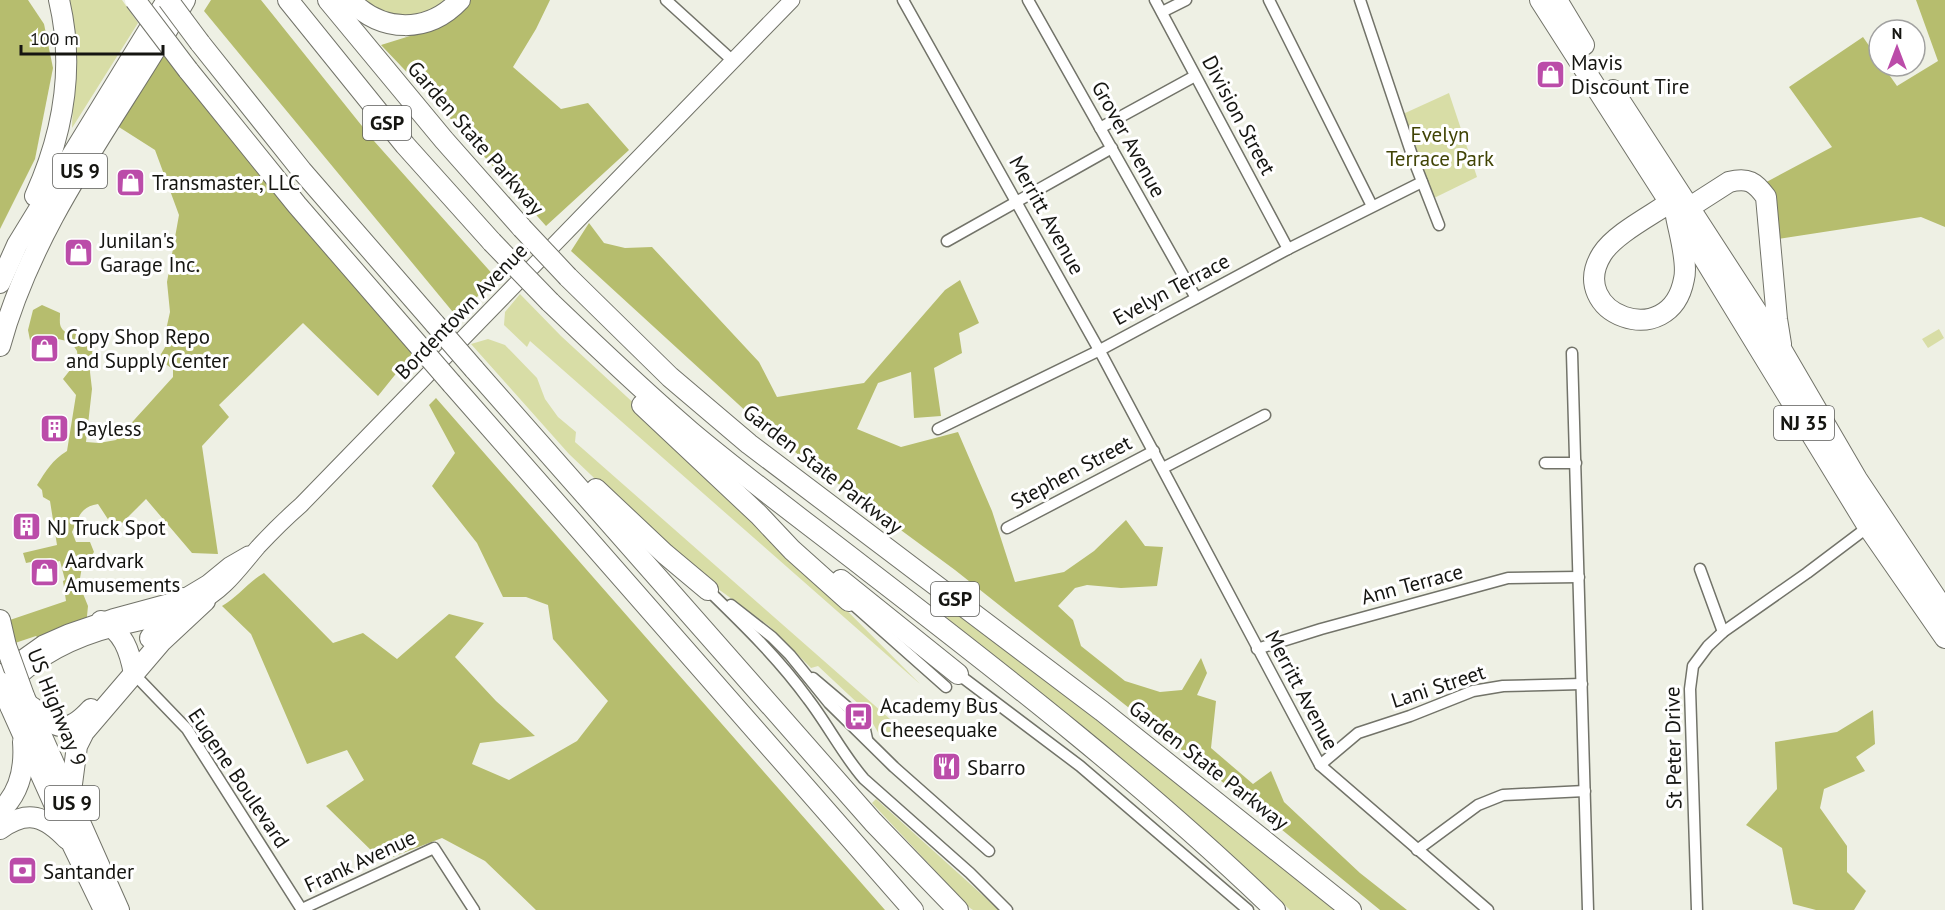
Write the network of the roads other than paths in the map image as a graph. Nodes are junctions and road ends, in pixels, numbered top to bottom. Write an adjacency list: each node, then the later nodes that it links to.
1 (59, 0): 29 (highway)
2 (135, 0): 81 (highway, bridge)
3 (288, 0): 33 (highway, GSP, bridge)
4 (328, 0): 86 (highway, Garden State Parkway / GSP, bridge)
5 (350, 0): 6 (highway)
6 (459, 0)
7 (666, 0): 19 (street)
8 (792, 0): 19 (street, Bordentown Avenue)
9 (903, 0): 24 (street, Merritt Avenue)
10 (1028, 0): 21 (street, Grover Avenue)
11 (1155, 0): 18 (street, Division Street)
12 (1186, 0): 18 (street)
13 (1269, 0): 26 (street)
14 (1360, 0): 23 (street)
15 (1540, 0): 25 (highway, NJ 35)
16 (1557, 0): 25 (highway, NJ 35)
17 (178, 1): 29 (highway, US 9); 34 (highway, US 9); 39 (highway, bridge)
18 (1162, 12): 20 (street, Division Street)
19 (733, 61): 48 (street, Bordentown Avenue)
20 (1195, 76): 21 (street); 30 (street, Division Street)
21 (1101, 128): 22 (street, Grover Avenue)
22 (1112, 148): 24 (street); 32 (street, Grover Avenue)
23 (1422, 182): 26 (street, Evelyn Terrace); 27 (street)
24 (1017, 201): 28 (street); 35 (street, Merritt Avenue)
25 (1679, 205): 25 (highway); 36 (highway, NJ 35); 36 (highway); 46 (highway, NJ 35)
26 (1372, 206): 30 (street, Evelyn Terrace)
27 (1439, 225)
28 (947, 241)
29 (17, 245): 31 (highway, US 9)
30 (1288, 249): 32 (street, Evelyn Terrace)
31 (0, 283)
32 (1196, 298): 35 (street, Evelyn Terrace)
33 (550, 302): 45 (highway); 85 (highway, GSP)
34 (0, 346)
35 (1100, 350): 40 (street, Evelyn Terrace); 41 (street, Merritt Avenue)
36 (1783, 352): 55 (highway, NJ 35)
37 (1572, 353): 43 (street)
38 (1265, 415): 44 (street)
39 (518, 419): 51 (highway); 82 (highway)
40 (938, 429)
41 (1154, 451): 44 (street, Merritt Avenue); 47 (street, Stephen Street)
42 (1545, 463): 43 (street)
43 (1576, 463): 50 (street)
44 (1163, 468): 61 (street, Merritt Avenue)
45 (759, 515): 54 (highway); 64 (highway)
46 (1868, 527): 59 (street, St Peter Drive); 60 (highway, NJ 35)
47 (1007, 528)
48 (258, 547): 52 (street, Bordentown Avenue); 53 (street, Bordentown Avenue)
49 (1700, 569): 59 (street)
50 (1579, 577): 61 (street, Ann Terrace); 66 (street)
51 (708, 590): 76 (street); 83 (street)
52 (182, 598): 56 (highway); 58 (street, Bordentown Avenue)
53 (205, 601): 56 (street, Bordentown Avenue); 62 (highway)
54 (849, 601): 64 (street)
55 (1945, 611)
56 (168, 616): 58 (street, Bordentown Avenue); 62 (highway)
57 (0, 620): 67 (highway, US Highway 9 / US 9, bridge)
58 (105, 628): 62 (highway); 63 (street, Bordentown Avenue); 67 (street, Bordentown Avenue)
59 (1723, 632): 89 (street, St Peter Drive)
60 (1945, 638)
61 (1257, 649): 69 (street, Merritt Avenue)
62 (129, 671): 67 (highway); 71 (highway); 79 (street, Eugene Boulevard)
63 (0, 675)
64 (952, 681): 84 (street)
65 (0, 682): 67 (highway, US Highway 9 / US 9, bridge)
66 (1582, 684): 69 (street, Lani Street); 70 (street)
67 (15, 701): 68 (highway, US Highway 9 / US 9); 71 (highway, US Highway 9 / US 9)
68 (22, 730): 72 (highway); 74 (highway, US Highway 9 / US 9)
69 (1320, 765): 75 (street, Merritt Avenue)
70 (1585, 791): 75 (street); 88 (street)
71 (70, 799): 78 (highway, US Highway 9 / US 9)
72 (0, 811)
73 (0, 829): 74 (highway)
74 (73, 846): 77 (highway, US Highway 9 / US 9)
75 (1417, 850): 87 (street, Merritt Avenue)
76 (990, 851)
77 (105, 910)
78 (119, 910)
79 (302, 910): 80 (street, Frank Avenue)
80 (474, 910)
81 (913, 910)
82 (958, 910)
83 (1007, 910)
84 (1248, 910)
85 (1275, 910)
86 (1351, 910)
87 (1488, 910)
88 (1588, 910)
89 (1696, 910)

